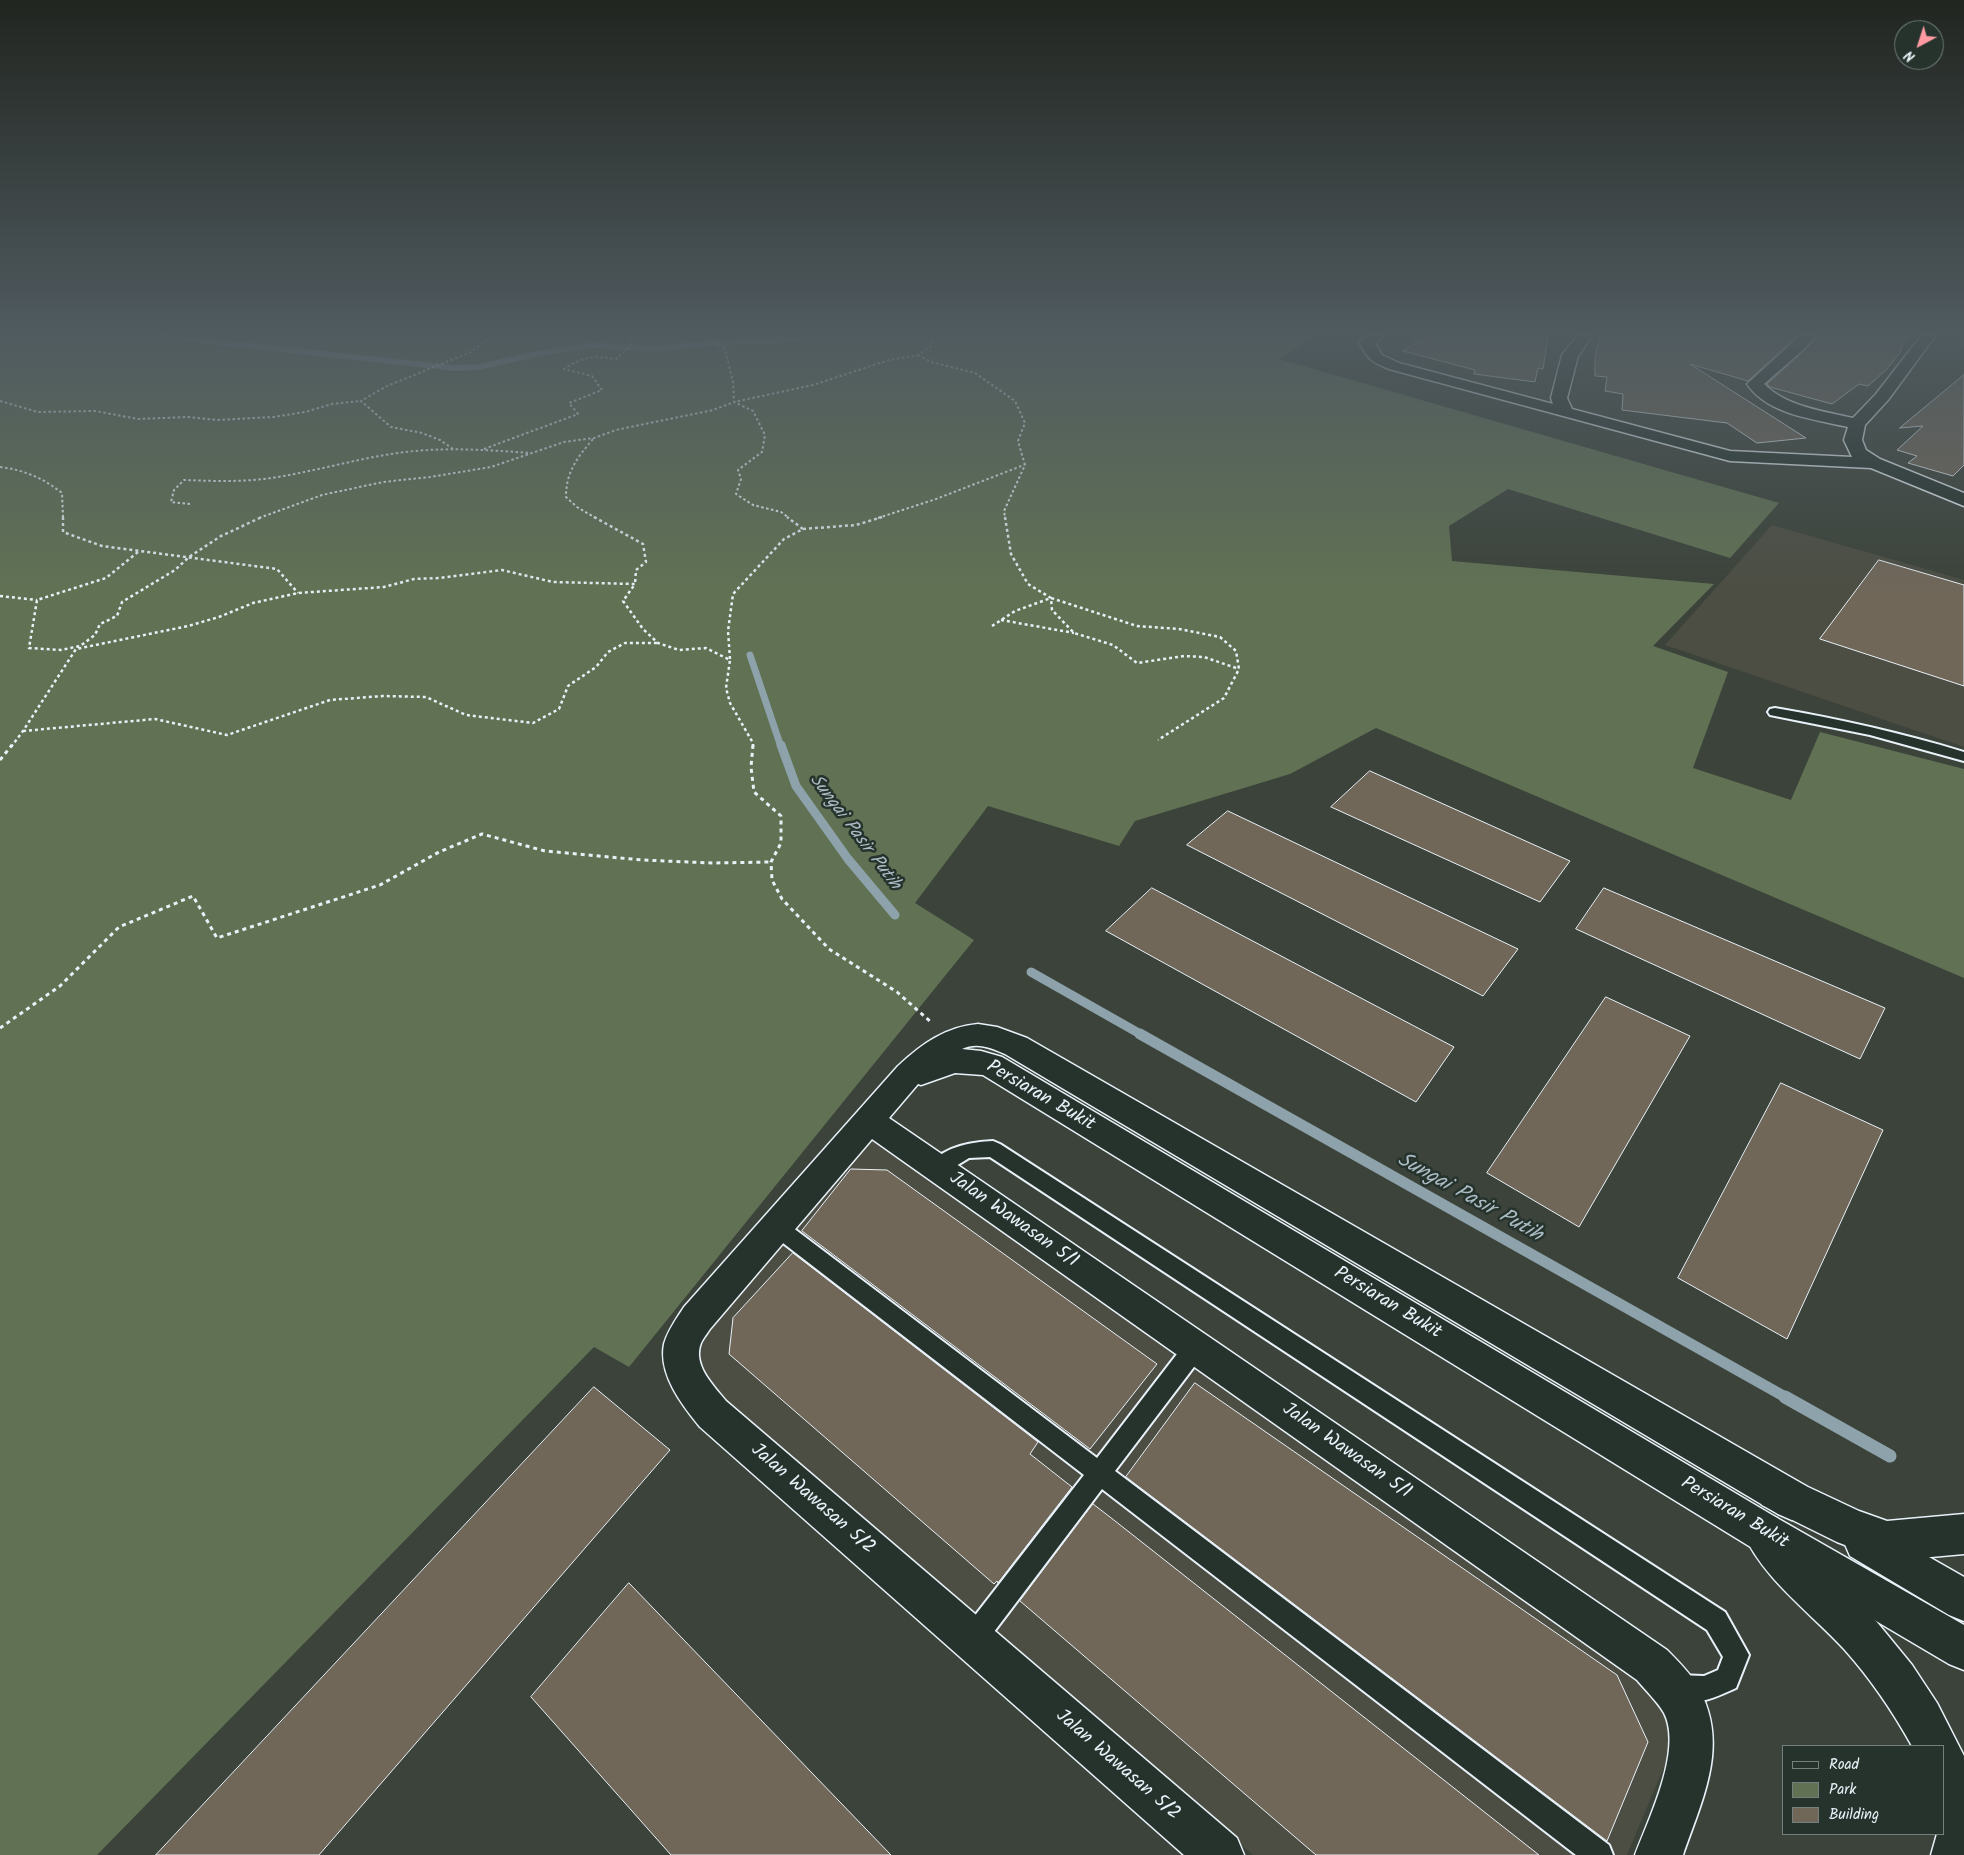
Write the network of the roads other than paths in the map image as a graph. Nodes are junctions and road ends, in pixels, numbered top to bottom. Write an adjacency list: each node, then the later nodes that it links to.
1 (1602, 423): 4 (street)
2 (1852, 423): 3 (street)
3 (1857, 424): 4 (street)
4 (1874, 463): 5 (street)
5 (1964, 500)
6 (1775, 712): 7 (lane)
7 (1964, 757)
8 (894, 1092): 9 (street, Jalan Wawasan 5/2); 14 (street, Persiaran Bukit); 15 (street, Persiaran Bukit)
9 (870, 1121): 10 (street, Jalan Wawasan 5/1); 11 (street, Jalan Wawasan 5/2)
10 (938, 1169): 12 (street, Jalan Wawasan 5/1); 20 (lane)
11 (777, 1226): 13 (lane); 18 (street, Jalan Wawasan 5/2)
12 (1195, 1348): 13 (lane); 20 (street, Jalan Wawasan 5/1)
13 (1100, 1472): 18 (lane); 25 (lane)
14 (1776, 1491): 16 (street); 17 (street, Persiaran Bukit)
15 (1763, 1532): 19 (street, Persiaran Bukit); 21 (street)
16 (1964, 1534)
17 (1964, 1600)
18 (972, 1640): 24 (street, Jalan Wawasan 5/2)
19 (1964, 1650)
20 (1672, 1688): 26 (street, Jalan Wawasan 5/1)
21 (1935, 1745)
22 (1944, 1763): 23 (street)
23 (1964, 1818): 27 (street)
24 (1220, 1855)
25 (1599, 1855)
26 (1659, 1855)
27 (1955, 1855)

